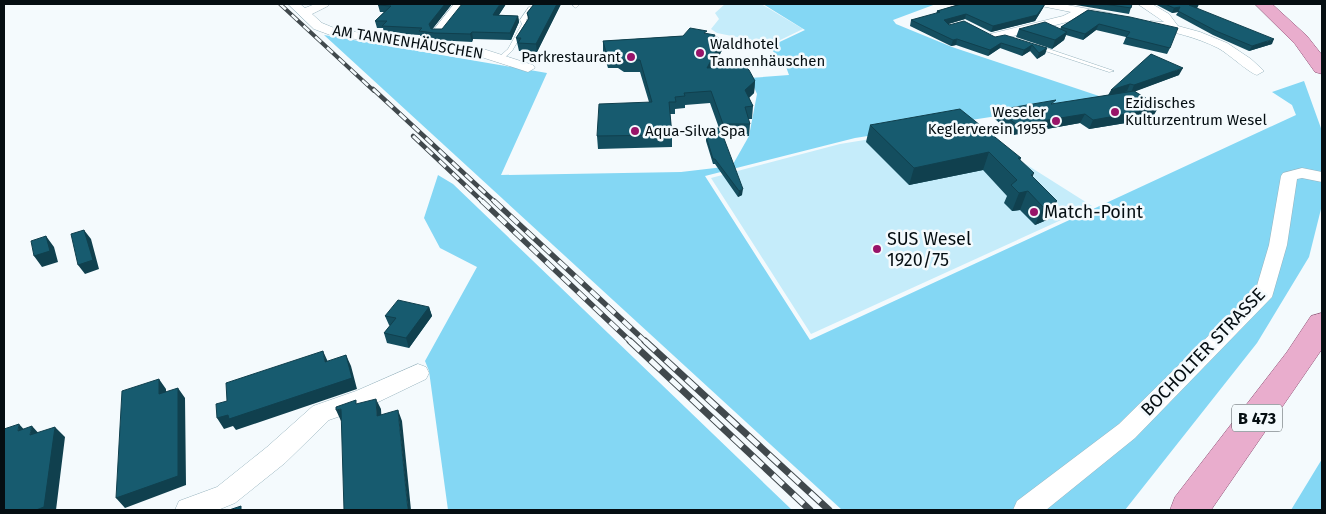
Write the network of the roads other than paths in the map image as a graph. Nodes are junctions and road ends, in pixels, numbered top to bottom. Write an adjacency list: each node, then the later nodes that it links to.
1 (294, 4): 9 (street, AM TANNENHÄUSCHEN)
2 (324, 4): 9 (street)
3 (460, 4): 13 (street)
4 (1044, 4): 8 (street)
5 (1144, 4): 12 (street)
6 (1264, 4): 18 (main road)
7 (531, 8): 16 (lane, AM TANNENHÄUSCHEN)
8 (1082, 11): 10 (street); 14 (street)
9 (304, 13): 16 (street, AM TANNENHÄUSCHEN)
10 (1119, 18)
11 (1146, 22): 12 (street)
12 (1173, 27): 20 (street)
13 (438, 32)
14 (998, 36)
15 (1028, 44): 19 (lane)
16 (501, 58): 17 (street, AM TANNENHÄUSCHEN)
17 (528, 68)
18 (1322, 68)
19 (1110, 71)
20 (1257, 71)
21 (1322, 177): 25 (street, BOCHOLTER STRASSE)
22 (1322, 324): 26 (main road, B 473)
23 (418, 372): 24 (street)
24 (188, 510)
25 (1026, 510)
26 (1189, 510)

